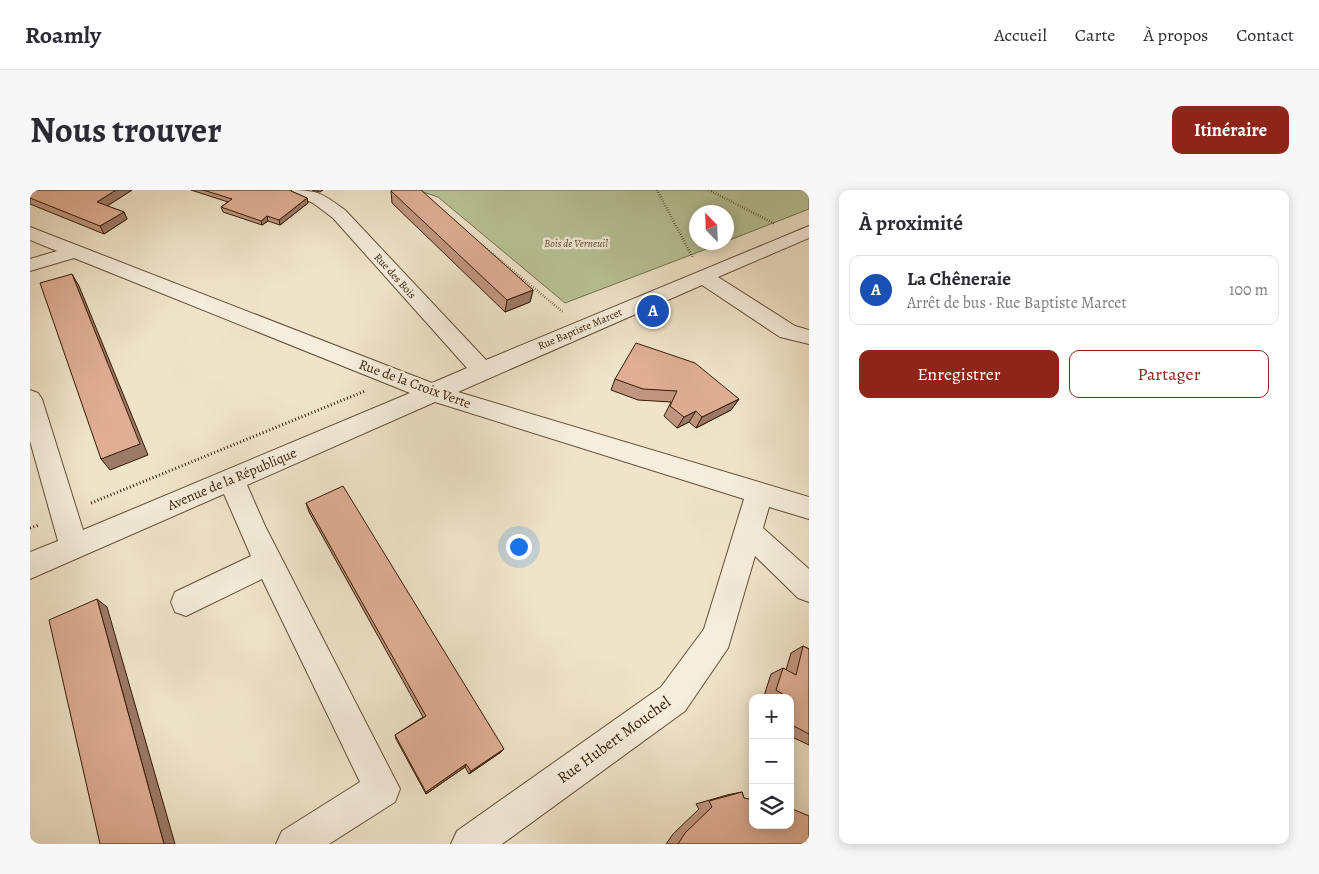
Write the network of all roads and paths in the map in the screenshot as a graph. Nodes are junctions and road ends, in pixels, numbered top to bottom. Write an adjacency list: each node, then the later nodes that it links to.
1 (299, 190): 13 (street, Rue des Bois)
2 (657, 190): 9 (path)
3 (709, 190): 5 (path)
4 (30, 233): 7 (street, Rue de la Croix Verte)
5 (803, 234): 9 (street, Rue Baptiste Marcet)
6 (476, 240): 10 (path)
7 (75, 252): 8 (street); 12 (street, Rue de la Croix Verte)
8 (30, 266)
9 (704, 277): 10 (street, Rue Baptiste Marcet); 11 (street)
10 (583, 328): 13 (street, Rue Baptiste Marcet)
11 (809, 337)
12 (374, 370): 14 (street, Rue de la Croix Verte); 19 (path)
13 (483, 371): 14 (street, Rue Baptiste Marcet)
14 (434, 393): 16 (street, Avenue de la République); 17 (street, Rue de la Croix Verte)
15 (30, 399): 19 (street)
16 (231, 480): 22 (street, Avenue de la République); 23 (street)
17 (759, 493): 18 (street, Rue de la Croix Verte); 21 (street, Rue Hubert Mouchel)
18 (809, 508)
19 (64, 514): 20 (path); 22 (street)
20 (30, 528)
21 (748, 532): 25 (street); 28 (street, Rue Hubert Mouchel)
22 (74, 546): 24 (street, Avenue de la République)
23 (269, 561): 26 (street); 27 (street)
24 (30, 566)
25 (809, 588)
26 (186, 602)
27 (295, 844)
28 (470, 844)

